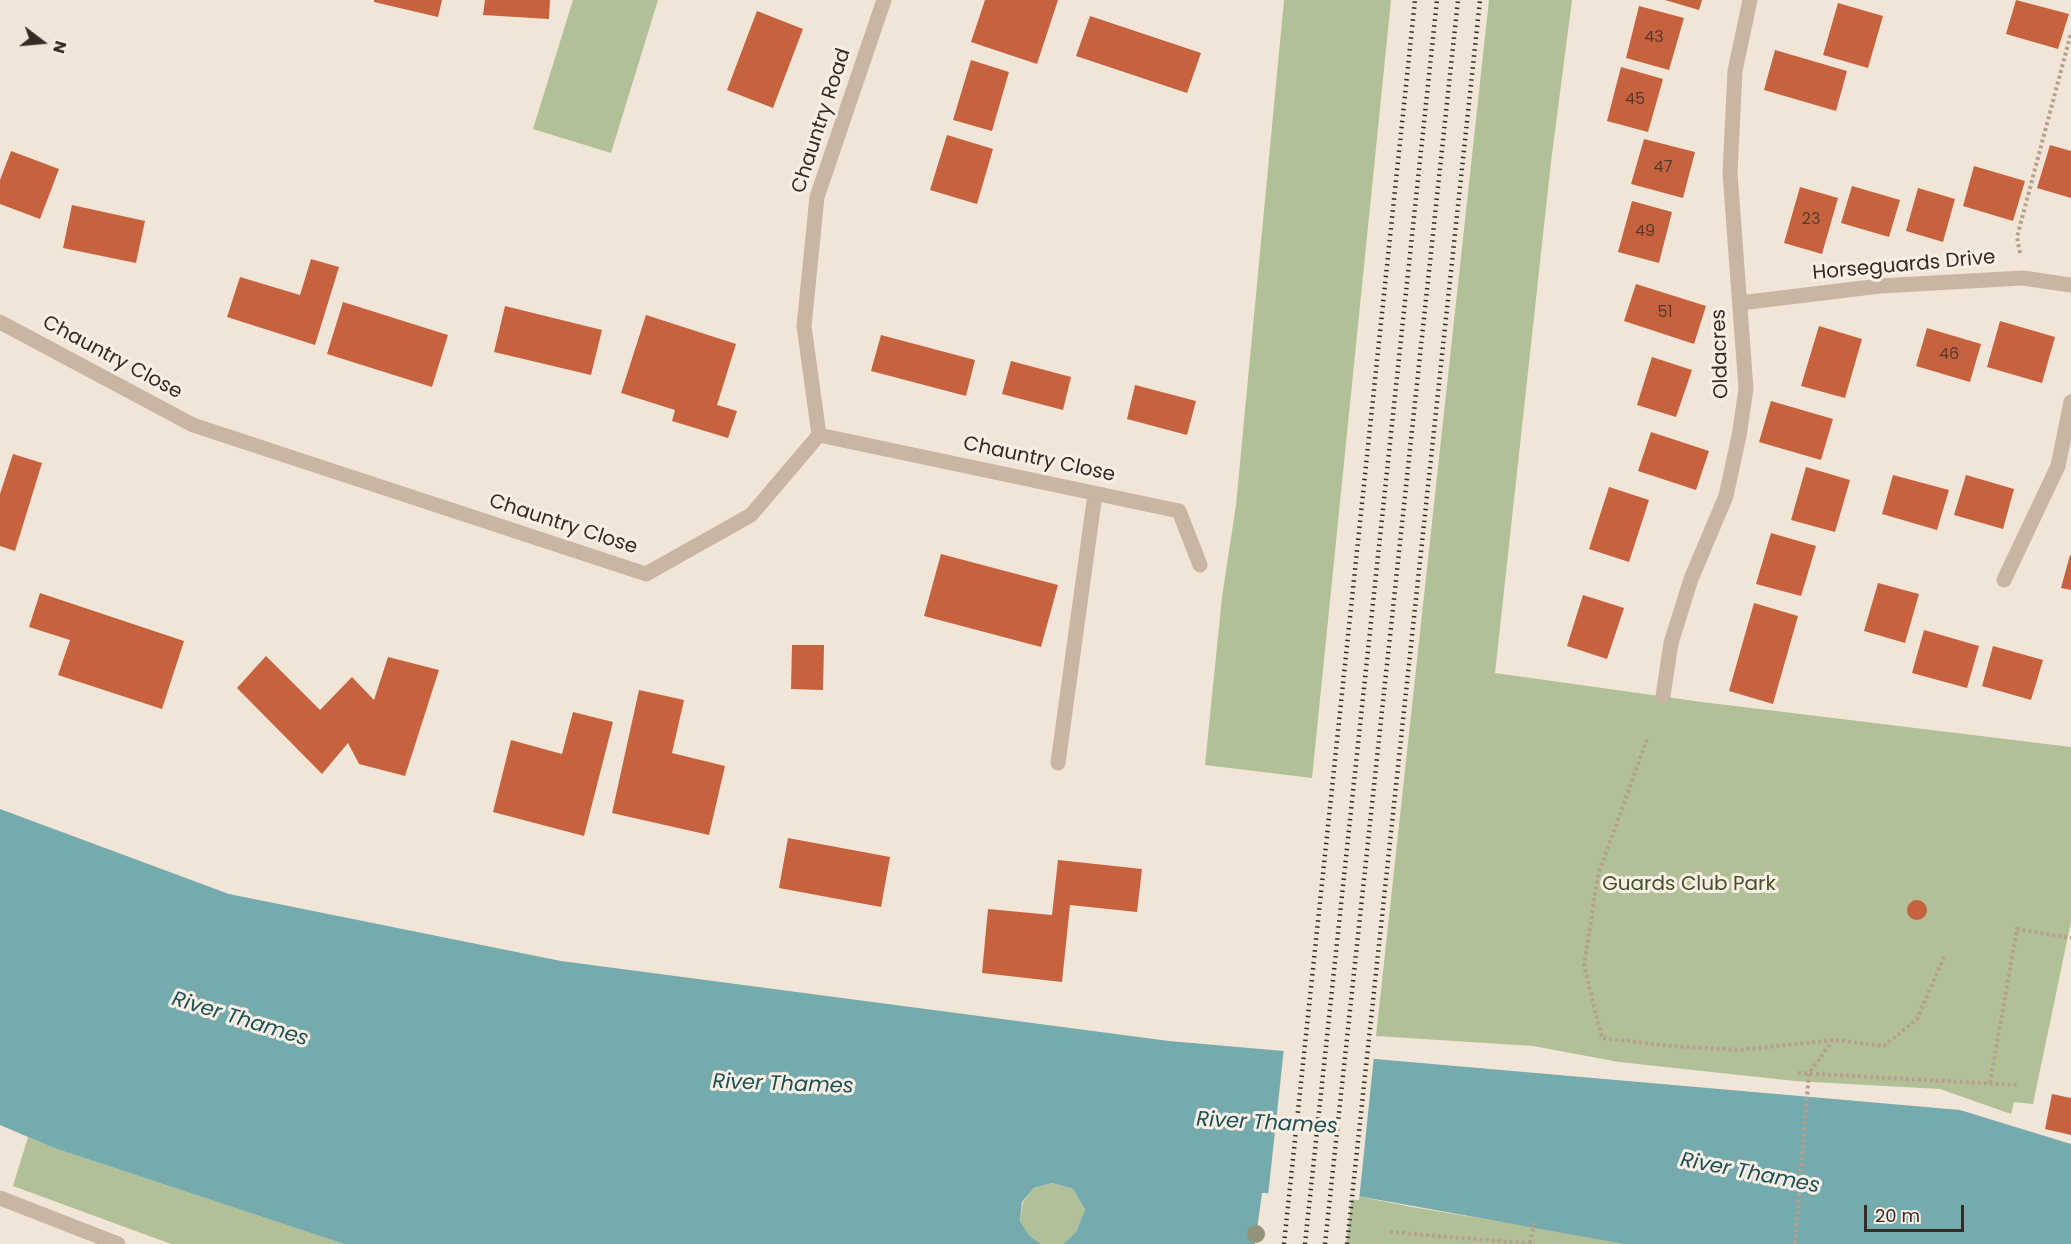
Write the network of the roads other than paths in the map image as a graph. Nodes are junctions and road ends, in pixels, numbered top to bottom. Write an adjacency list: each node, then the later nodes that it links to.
1 (884, 0): 7 (street, Chauntry Road)
2 (1750, 0): 4 (street, Oldacres)
3 (2071, 285): 4 (street, Horseguards Drive)
4 (1740, 303): 11 (street, Oldacres)
5 (0, 322): 7 (street, Chauntry Close)
6 (2071, 402): 10 (street)
7 (819, 435): 8 (street, Chauntry Close)
8 (1095, 494): 9 (street, Chauntry Close); 12 (street)
9 (1200, 565)
10 (2004, 580)
11 (1663, 696)
12 (1058, 763)
13 (0, 1198): 14 (street)
14 (118, 1244)

